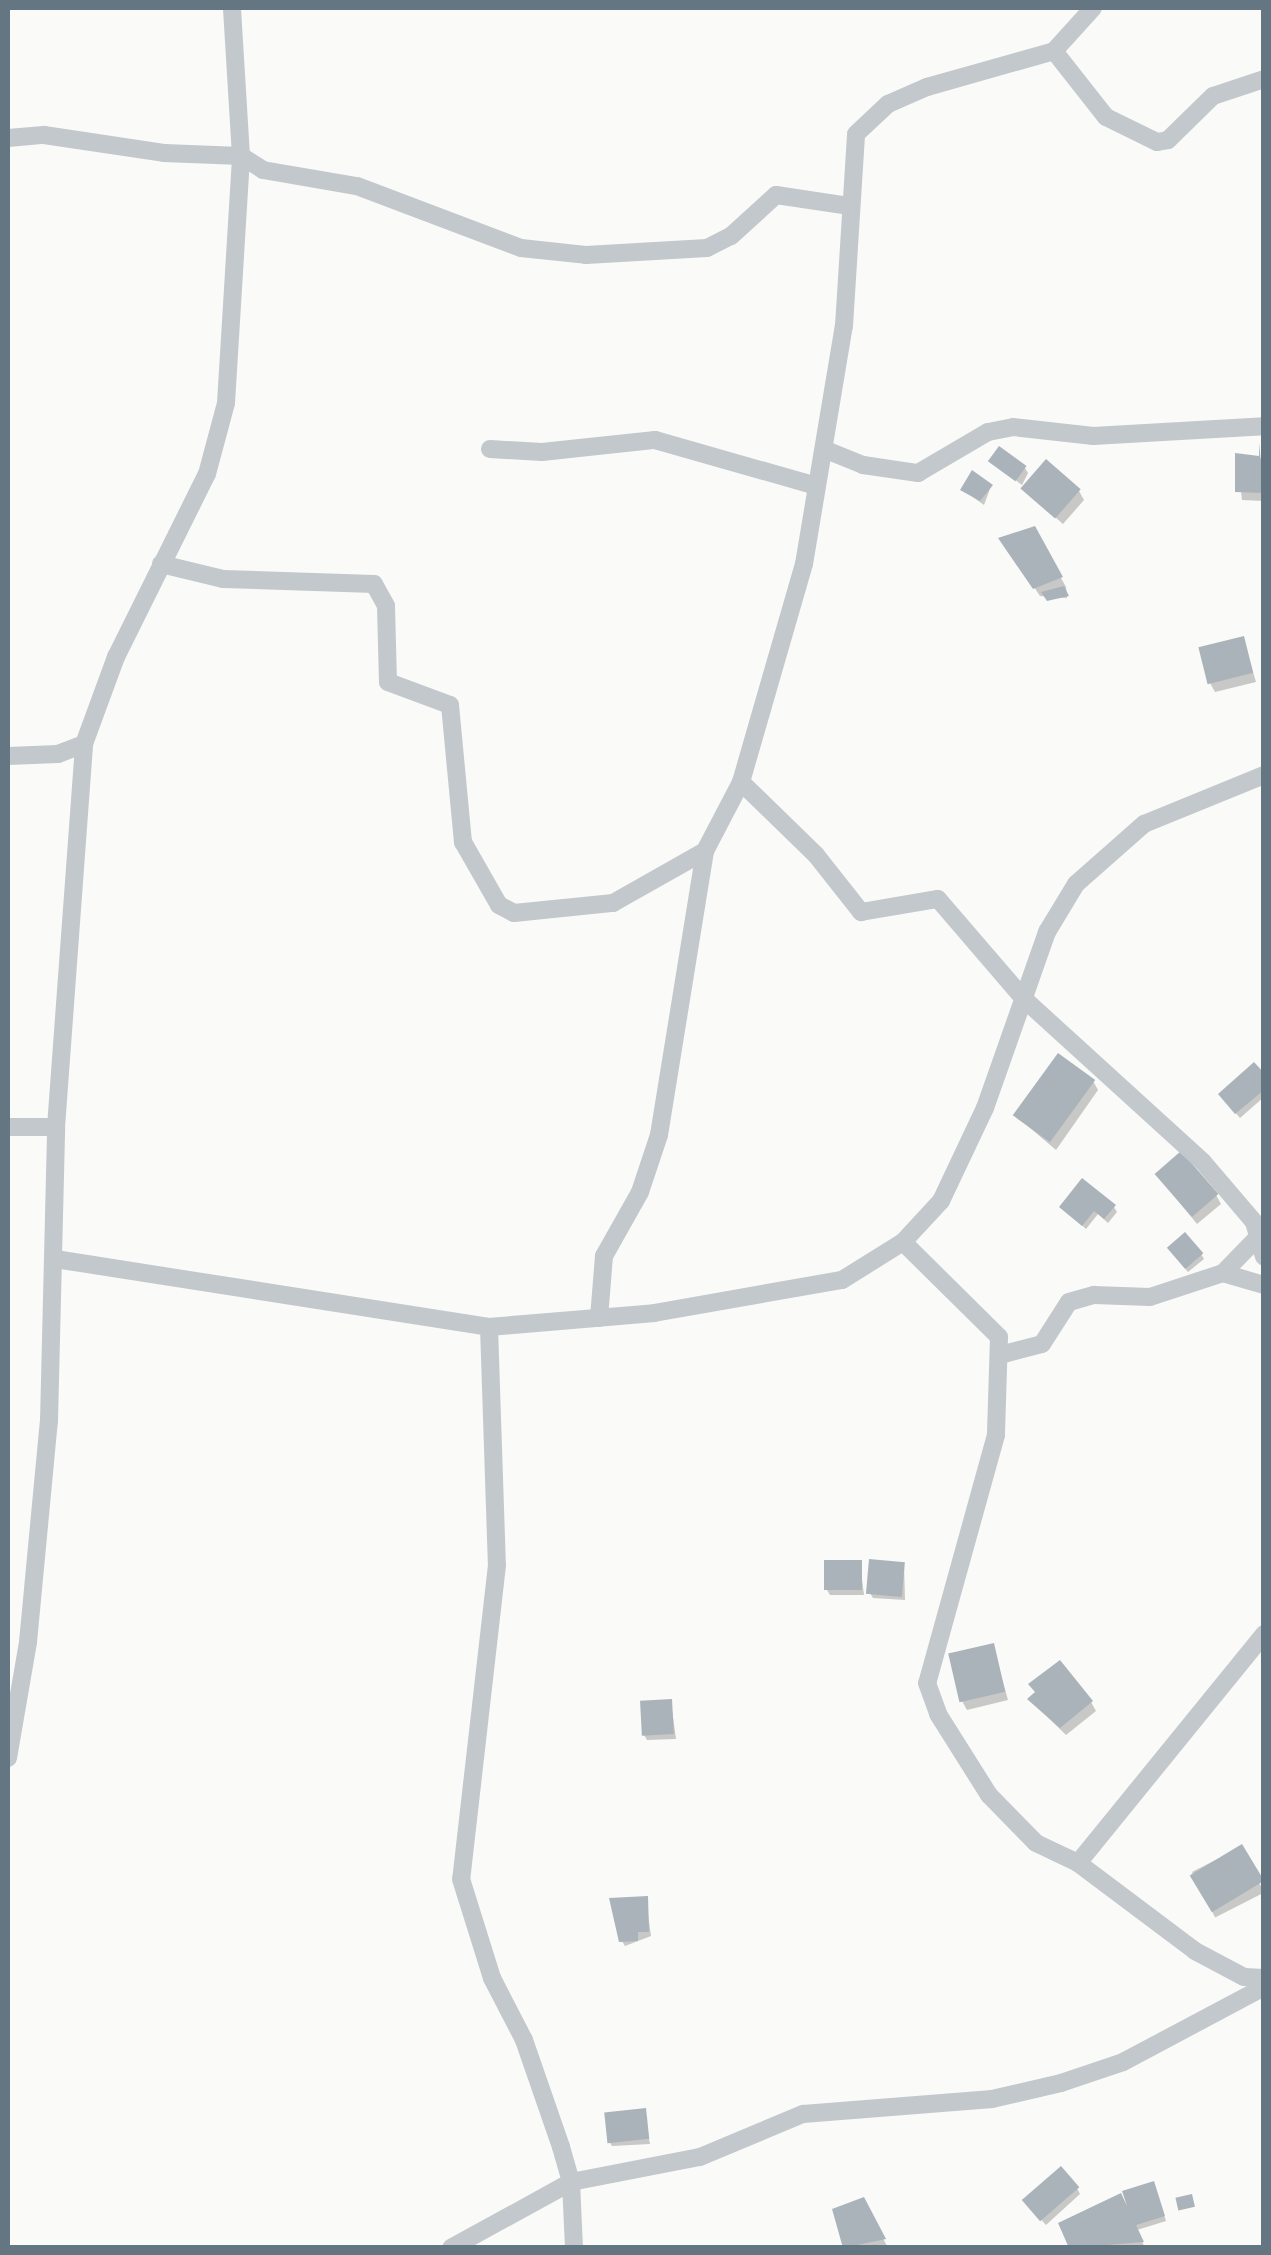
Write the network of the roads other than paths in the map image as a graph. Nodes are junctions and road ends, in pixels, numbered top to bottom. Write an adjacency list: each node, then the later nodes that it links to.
1 (232, 8): 6 (street)
2 (1094, 8): 3 (street)
3 (1054, 51): 4 (street); 7 (street)
4 (1264, 79)
5 (8, 138): 6 (street)
6 (241, 156): 7 (street); 12 (street)
7 (850, 206): 10 (street)
8 (1264, 426): 10 (street)
9 (490, 449): 11 (street)
10 (826, 450): 11 (street)
11 (818, 486): 16 (street)
12 (161, 564): 13 (street); 17 (street)
13 (84, 744): 14 (street); 20 (street)
14 (8, 756)
15 (1264, 775): 18 (street)
16 (741, 782): 17 (street); 18 (street)
17 (705, 851): 27 (street)
18 (1024, 1000): 21 (street); 22 (street)
19 (8, 1127): 20 (street)
20 (56, 1127): 24 (street)
21 (1258, 1236): 23 (street); 25 (street)
22 (904, 1242): 27 (street); 29 (street)
23 (1264, 1257)
24 (55, 1259): 28 (street); 31 (street)
25 (1222, 1274): 26 (street); 29 (street)
26 (1264, 1286)
27 (599, 1318): 28 (street)
28 (489, 1327): 35 (street)
29 (1000, 1355): 32 (street)
30 (1264, 1634): 32 (street)
31 (8, 1758)
32 (1078, 1863): 33 (street)
33 (1264, 1978)
34 (1264, 1986): 35 (street)
35 (571, 2182): 36 (street); 37 (street)
36 (451, 2248)
37 (574, 2248)

